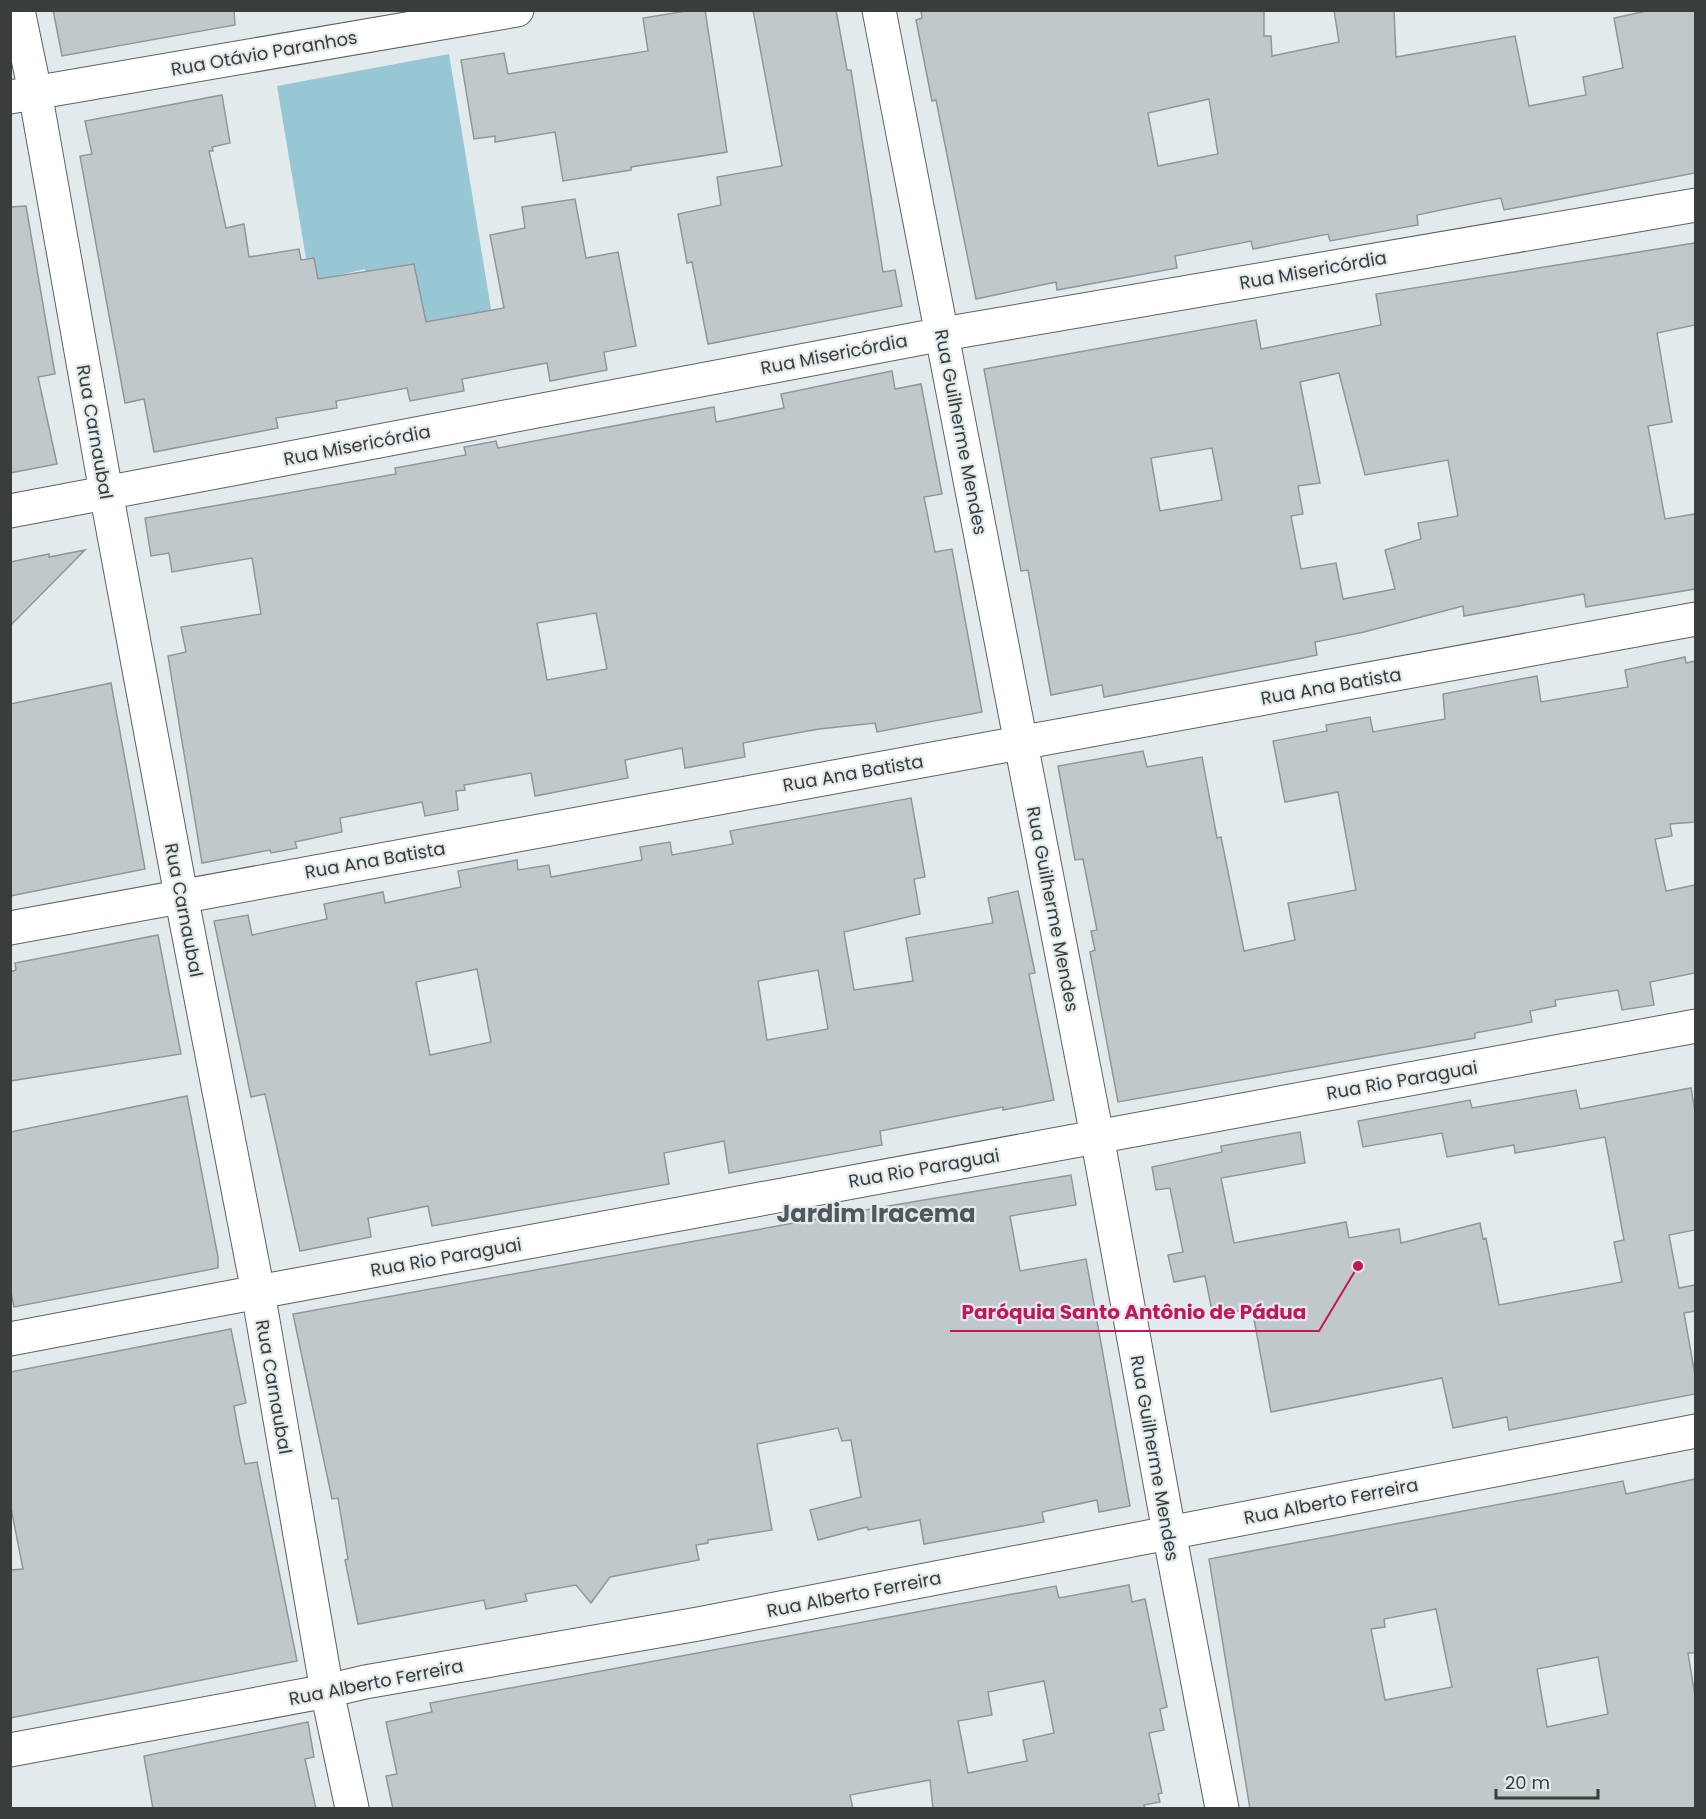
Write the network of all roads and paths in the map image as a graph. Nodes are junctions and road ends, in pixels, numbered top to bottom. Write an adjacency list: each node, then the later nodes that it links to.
1 (18, 10): 4 (street, Rua Carnaubal)
2 (517, 10): 4 (street, Rua Otávio Paranhos)
3 (879, 10): 6 (street, Rua Guilherme Mendes)
4 (23, 94): 7 (street, Rua Carnaubal)
5 (1695, 205): 6 (street, Rua Misericórdia)
6 (943, 334): 7 (street, Rua Misericórdia); 10 (street, Rua Guilherme Mendes)
7 (106, 492): 8 (street, Rua Misericórdia); 11 (street, Rua Carnaubal)
8 (10, 512)
9 (1695, 620): 10 (street, Rua Ana Batista)
10 (1021, 742): 11 (street, Rua Ana Batista); 14 (street, Rua Guilherme Mendes)
11 (181, 896): 12 (street, Rua Ana Batista); 15 (street, Rua Carnaubal)
12 (10, 928)
13 (1695, 1026): 14 (street, Rua Rio Paraguai)
14 (1097, 1136): 15 (street, Rua Rio Paraguai); 18 (street, Rua Guilherme Mendes)
15 (258, 1292): 16 (street, Rua Rio Paraguai); 19 (street, Rua Carnaubal)
16 (10, 1339)
17 (1695, 1431): 18 (street, Rua Alberto Ferreira)
18 (1168, 1532): 19 (street, Rua Alberto Ferreira); 22 (street, Rua Guilherme Mendes)
19 (327, 1691): 20 (street, Rua Alberto Ferreira); 21 (street, Rua Carnaubal)
20 (10, 1750)
21 (352, 1809)
22 (1222, 1809)

